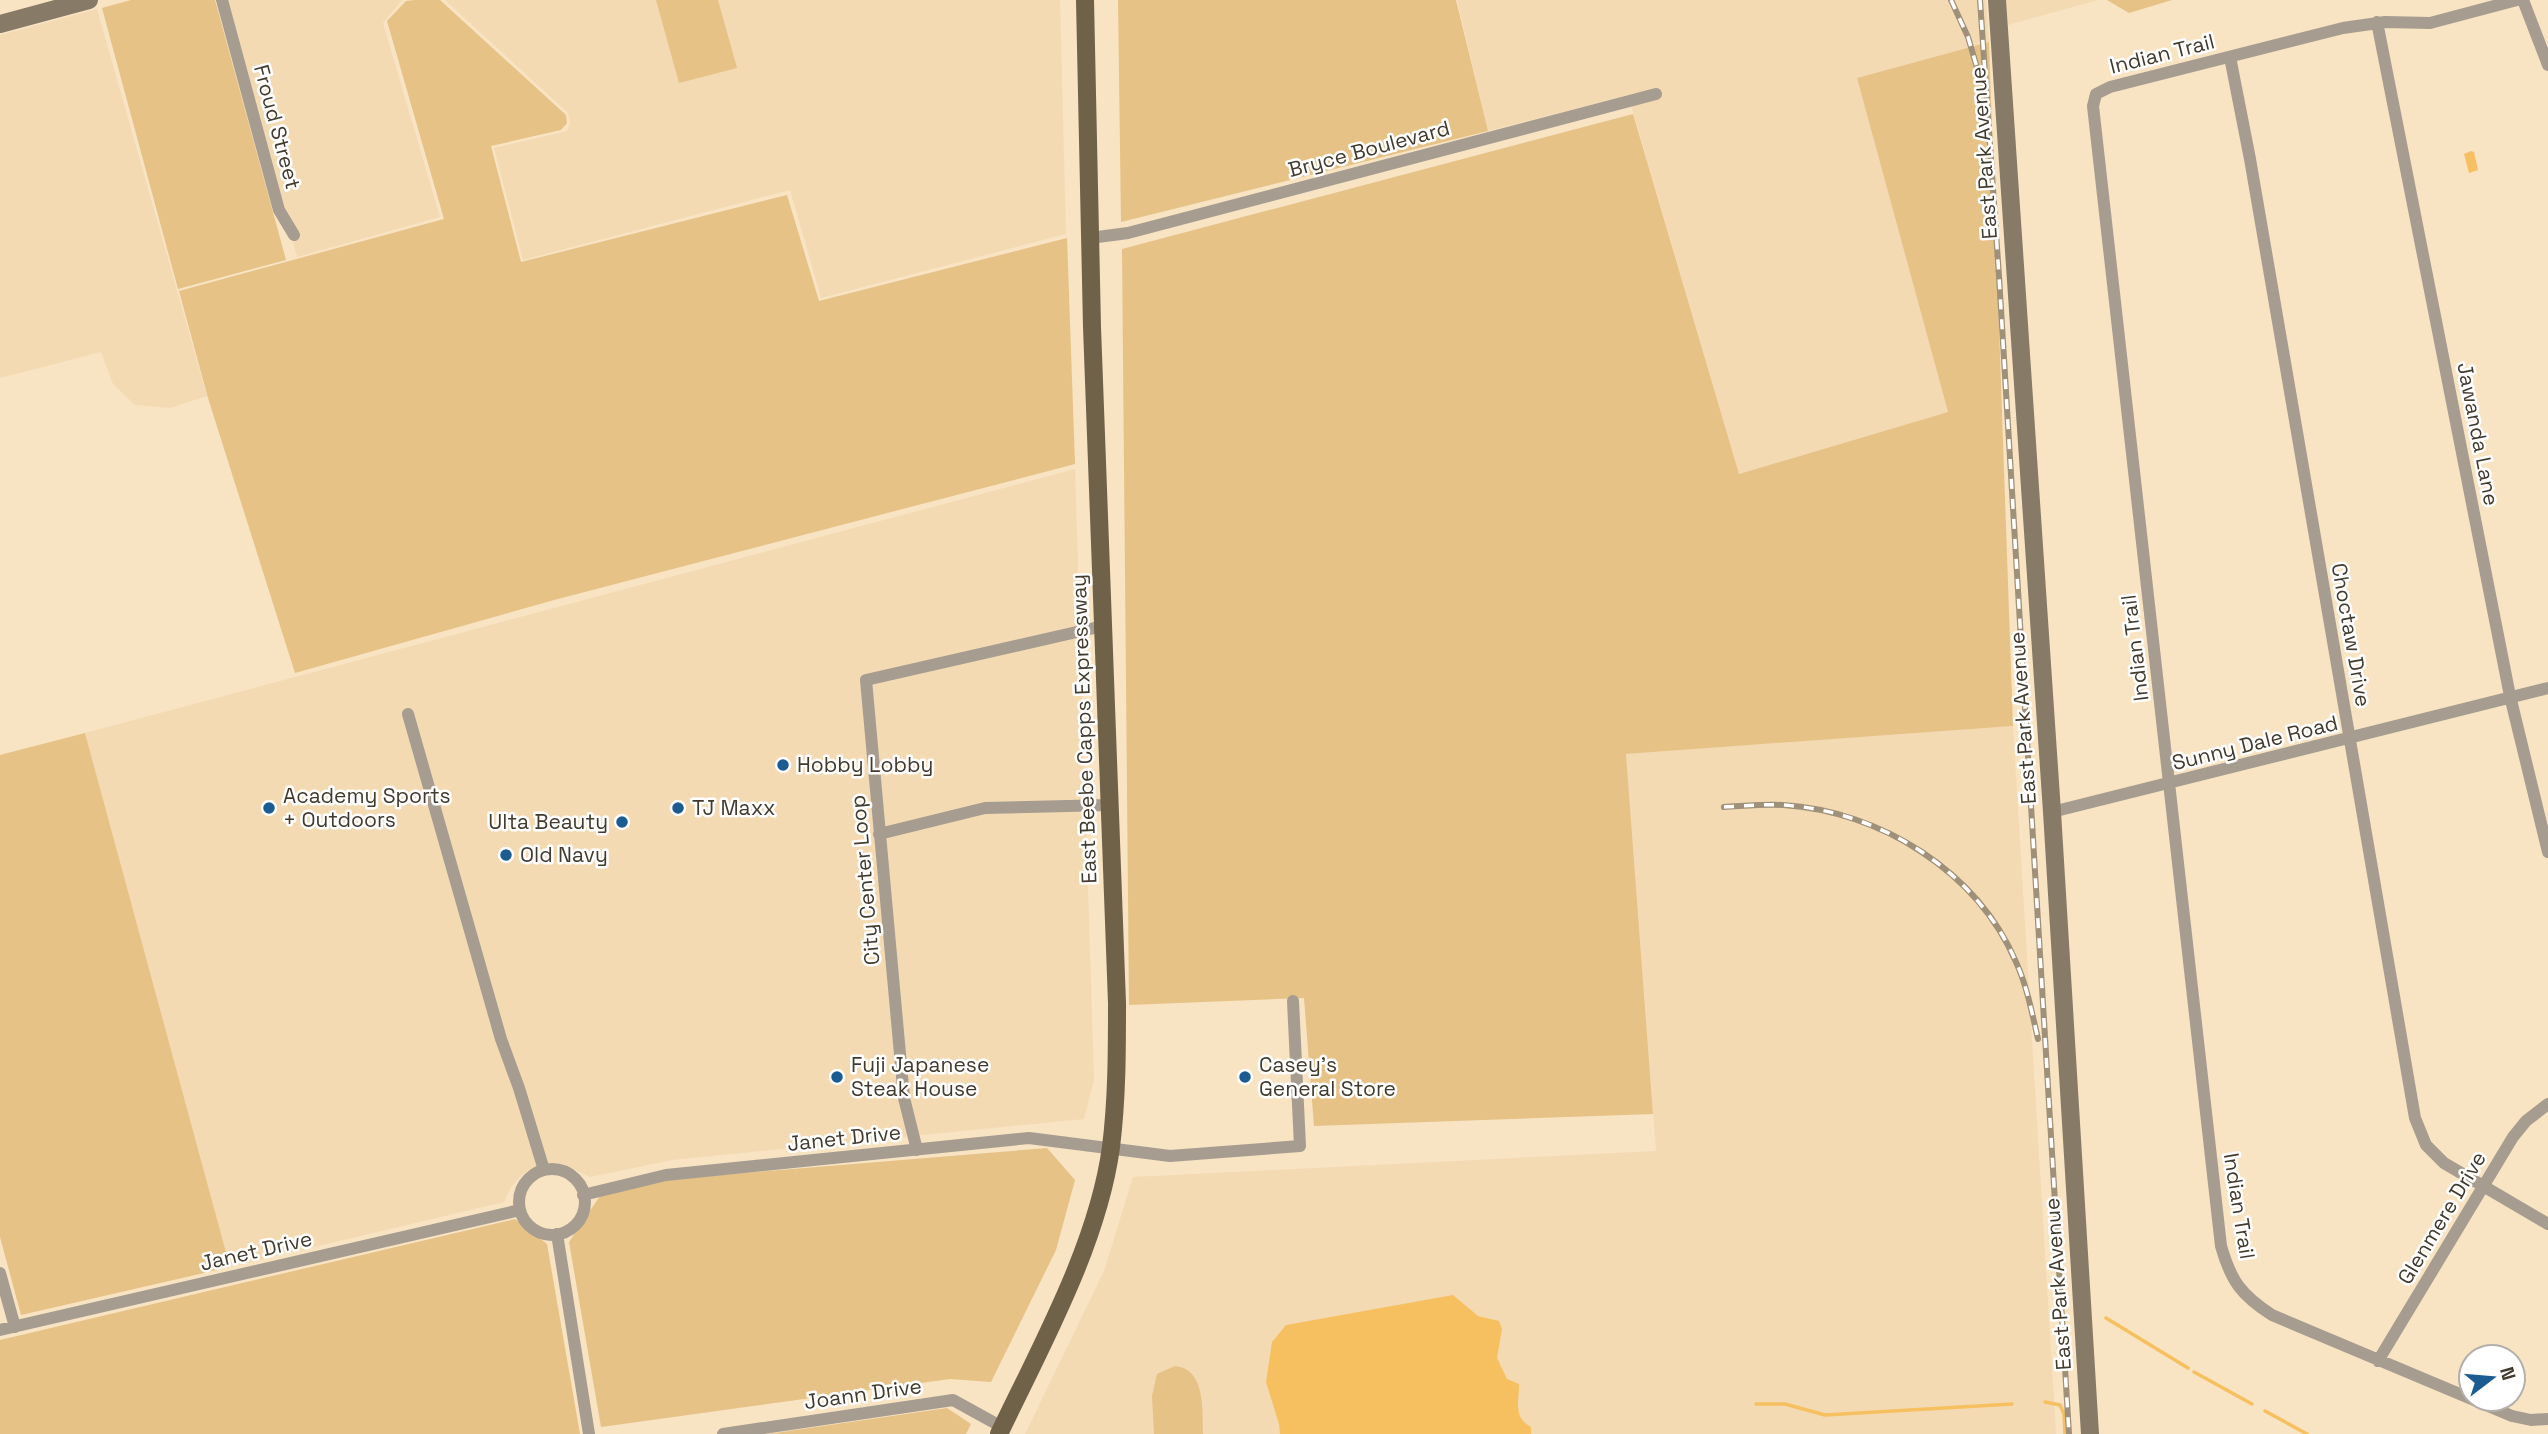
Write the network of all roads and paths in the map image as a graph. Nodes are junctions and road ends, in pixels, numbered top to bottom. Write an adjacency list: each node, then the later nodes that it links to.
1 (89, 0): 8 (street)
2 (222, 0): 12 (street, Froud Street)
3 (1085, 0): 13 (main road, East Beebe Capps Expressway)
4 (1997, 0): 21 (street, East Park Avenue)
5 (2517, 0): 7 (street, Indian Trail)
6 (2524, 0): 10 (street)
7 (2377, 22): 9 (street, Indian Trail); 16 (street, Jawanda Lane)
8 (0, 24)
9 (2230, 57): 18 (street, Choctaw Drive); 19 (street, Indian Trail)
10 (2548, 65)
11 (1656, 94): 13 (street, Bryce Boulevard)
12 (294, 234)
13 (1090, 238): 14 (main road, East Beebe Capps Expressway)
14 (1103, 626): 20 (main road, East Beebe Capps Expressway); 22 (street, City Center Loop)
15 (2548, 688): 16 (street, Sunny Dale Road)
16 (2510, 696): 18 (street, Sunny Dale Road); 23 (street, Jawanda Lane)
17 (408, 714): 28 (street)
18 (2349, 739): 19 (street, Sunny Dale Road); 29 (street, Choctaw Drive)
19 (2170, 784): 21 (street, Sunny Dale Road); 37 (street, Indian Trail)
20 (1110, 805): 22 (street); 26 (main road, East Beebe Capps Expressway)
21 (2052, 812): 42 (street, East Park Avenue)
22 (879, 834): 27 (street, City Center Loop)
23 (2548, 852)
24 (1293, 1001): 26 (street, Janet Drive)
25 (2548, 1104): 29 (street, Glenmere Drive)
26 (1111, 1148): 27 (street, Janet Drive); 39 (main road, East Beebe Capps Expressway)
27 (917, 1150): 30 (street, Janet Drive)
28 (544, 1170): 30 (street); 31 (street)
29 (2485, 1188): 32 (street, Choctaw Drive); 37 (street, Glenmere Drive)
30 (583, 1195): 33 (street)
31 (520, 1210): 33 (street); 35 (street, Janet Drive)
32 (2548, 1224)
33 (557, 1234): 40 (street)
34 (0, 1273): 35 (street)
35 (15, 1327): 36 (street, Janet Drive)
36 (0, 1330)
37 (2378, 1361): 38 (street, Indian Trail)
38 (2548, 1419)
39 (1000, 1431): 41 (street, Joann Drive)
40 (589, 1434)
41 (723, 1434)
42 (2090, 1434)

